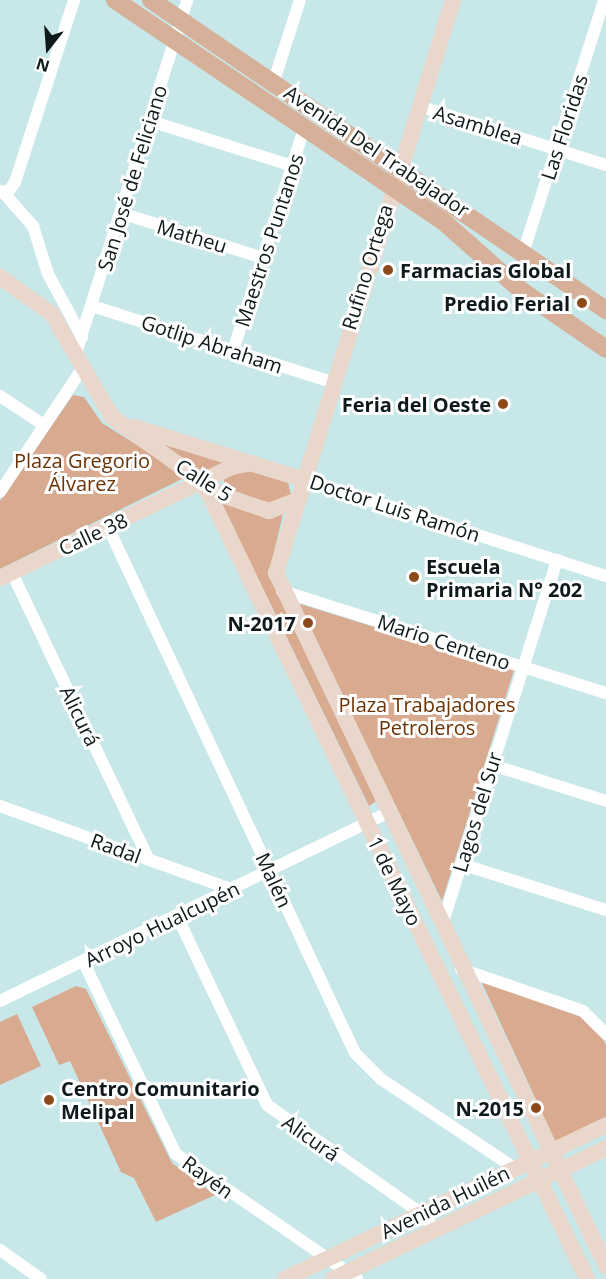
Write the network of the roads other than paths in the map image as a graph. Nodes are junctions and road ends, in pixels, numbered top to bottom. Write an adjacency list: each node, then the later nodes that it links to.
1 (74, 0): 19 (street)
2 (115, 0): 9 (main road, Avenida Del Trabajador)
3 (151, 0): 8 (main road, Avenida Del Trabajador)
4 (187, 0): 8 (street, San José de Feliciano)
5 (300, 0): 10 (street)
6 (453, 0): 11 (main road, Rufino Ortega)
7 (604, 0): 14 (street, Las Floridas)
8 (180, 20): 9 (street, San José de Feliciano); 10 (main road, Avenida Del Trabajador)
9 (174, 40): 12 (street, San José de Feliciano); 13 (main road, Avenida Del Trabajador)
10 (273, 84): 17 (main road, Avenida Del Trabajador)
11 (420, 106): 14 (street, Asamblea); 17 (main road, Rufino Ortega)
12 (150, 121): 16 (street); 20 (street, San José de Feliciano)
13 (304, 128): 16 (street, Maestros Puntanos); 18 (main road, Avenida Del Trabajador)
14 (556, 150): 15 (street, Asamblea); 21 (street, Las Floridas)
15 (606, 165)
16 (293, 166): 22 (street, Maestros Puntanos)
17 (399, 170): 18 (main road, Rufino Ortega); 21 (main road, Avenida Del Trabajador)
18 (391, 187): 27 (main road, Avenida Del Trabajador); 30 (main road, Rufino Ortega)
19 (3, 192): 26 (street)
20 (121, 213): 22 (street, Matheu); 24 (street, San José de Feliciano)
21 (523, 253): 25 (main road, Avenida Del Trabajador)
22 (263, 258): 28 (street, Maestros Puntanos)
23 (0, 277): 29 (main road, Calle 5)
24 (92, 306): 26 (street, San José de Feliciano); 28 (street, Gotlip Abraham)
25 (606, 310)
26 (82, 337): 29 (street, San José de Feliciano)
27 (606, 349)
28 (233, 351): 30 (street, Gotlip Abraham)
29 (79, 363): 32 (main road, Calle 5); 33 (street, San José de Feliciano)
30 (332, 382): 35 (main road, Rufino Ortega)
31 (0, 396): 33 (street)
32 (121, 423): 34 (main road, Calle 5); 36 (main road, Calle 5)
33 (44, 425): 37 (street, San José de Feliciano)
34 (253, 463): 35 (main road, Doctor Luis Ramón); 36 (main road, Calle 38)
35 (302, 479): 38 (main road, Rufino Ortega); 40 (street, Doctor Luis Ramón)
36 (203, 482): 38 (main road, Calle 5); 39 (main road, Calle 38); 51 (main road, 1 de Mayo)
37 (0, 492)
38 (295, 501): 43 (main road, 1 de Mayo)
39 (108, 527): 41 (main road, Calle 38); 54 (street, Malén)
40 (556, 560): 42 (street, Doctor Luis Ramón); 44 (street, Lagos del Sur)
41 (6, 576): 52 (street, Alicurá)
42 (606, 576)
43 (281, 591): 44 (street, Mario Centeno); 50 (main road, 1 de Mayo)
44 (523, 667): 45 (street, Mario Centeno); 46 (street, Lagos del Sur)
45 (606, 693)
46 (492, 765): 48 (street); 53 (street, Lagos del Sur)
47 (0, 795): 49 (street)
48 (606, 801)
49 (3, 807): 52 (street, Radal)
50 (387, 813): 51 (street, Arroyo Hualcupén); 58 (main road, 1 de Mayo)
51 (368, 825): 54 (street, Arroyo Hualcupén); 66 (main road, 1 de Mayo)
52 (149, 860): 55 (street, Radal)
53 (461, 864): 56 (street); 58 (street, Lagos del Sur)
54 (270, 872): 55 (street, Arroyo Hualcupén); 66 (street, Malén)
55 (233, 890): 57 (street, Arroyo Hualcupén)
56 (606, 910)
57 (177, 916): 59 (street, Arroyo Hualcupén); 69 (street, Alicurá)
58 (441, 927): 60 (main road, 1 de Mayo)
59 (83, 961): 61 (street, Arroyo Hualcupén); 72 (street, Rayén)
60 (460, 968): 62 (street); 65 (main road, 1 de Mayo)
61 (0, 1001)
62 (606, 1034)
63 (606, 1125): 65 (main road, Avenida Huilén)
64 (606, 1148): 67 (main road, Avenida Huilén)
65 (548, 1152): 66 (main road, Avenida Huilén); 67 (main road, 1 de Mayo)
66 (523, 1165): 68 (main road, 1 de Mayo); 69 (main road, Avenida Huilén)
67 (558, 1171): 68 (main road, Avenida Huilén); 73 (main road, 1 de Mayo)
68 (540, 1180): 70 (main road, Avenida Huilén); 77 (main road, 1 de Mayo)
69 (422, 1214): 70 (street, Alicurá); 72 (main road, Avenida Huilén)
70 (436, 1230): 74 (main road, Avenida Huilén)
71 (0, 1250): 75 (street)
72 (327, 1259): 74 (street, Rayén); 76 (main road, Avenida Huilén)
73 (606, 1266)
74 (346, 1277)
75 (41, 1279)
76 (285, 1279)
77 (587, 1279)

